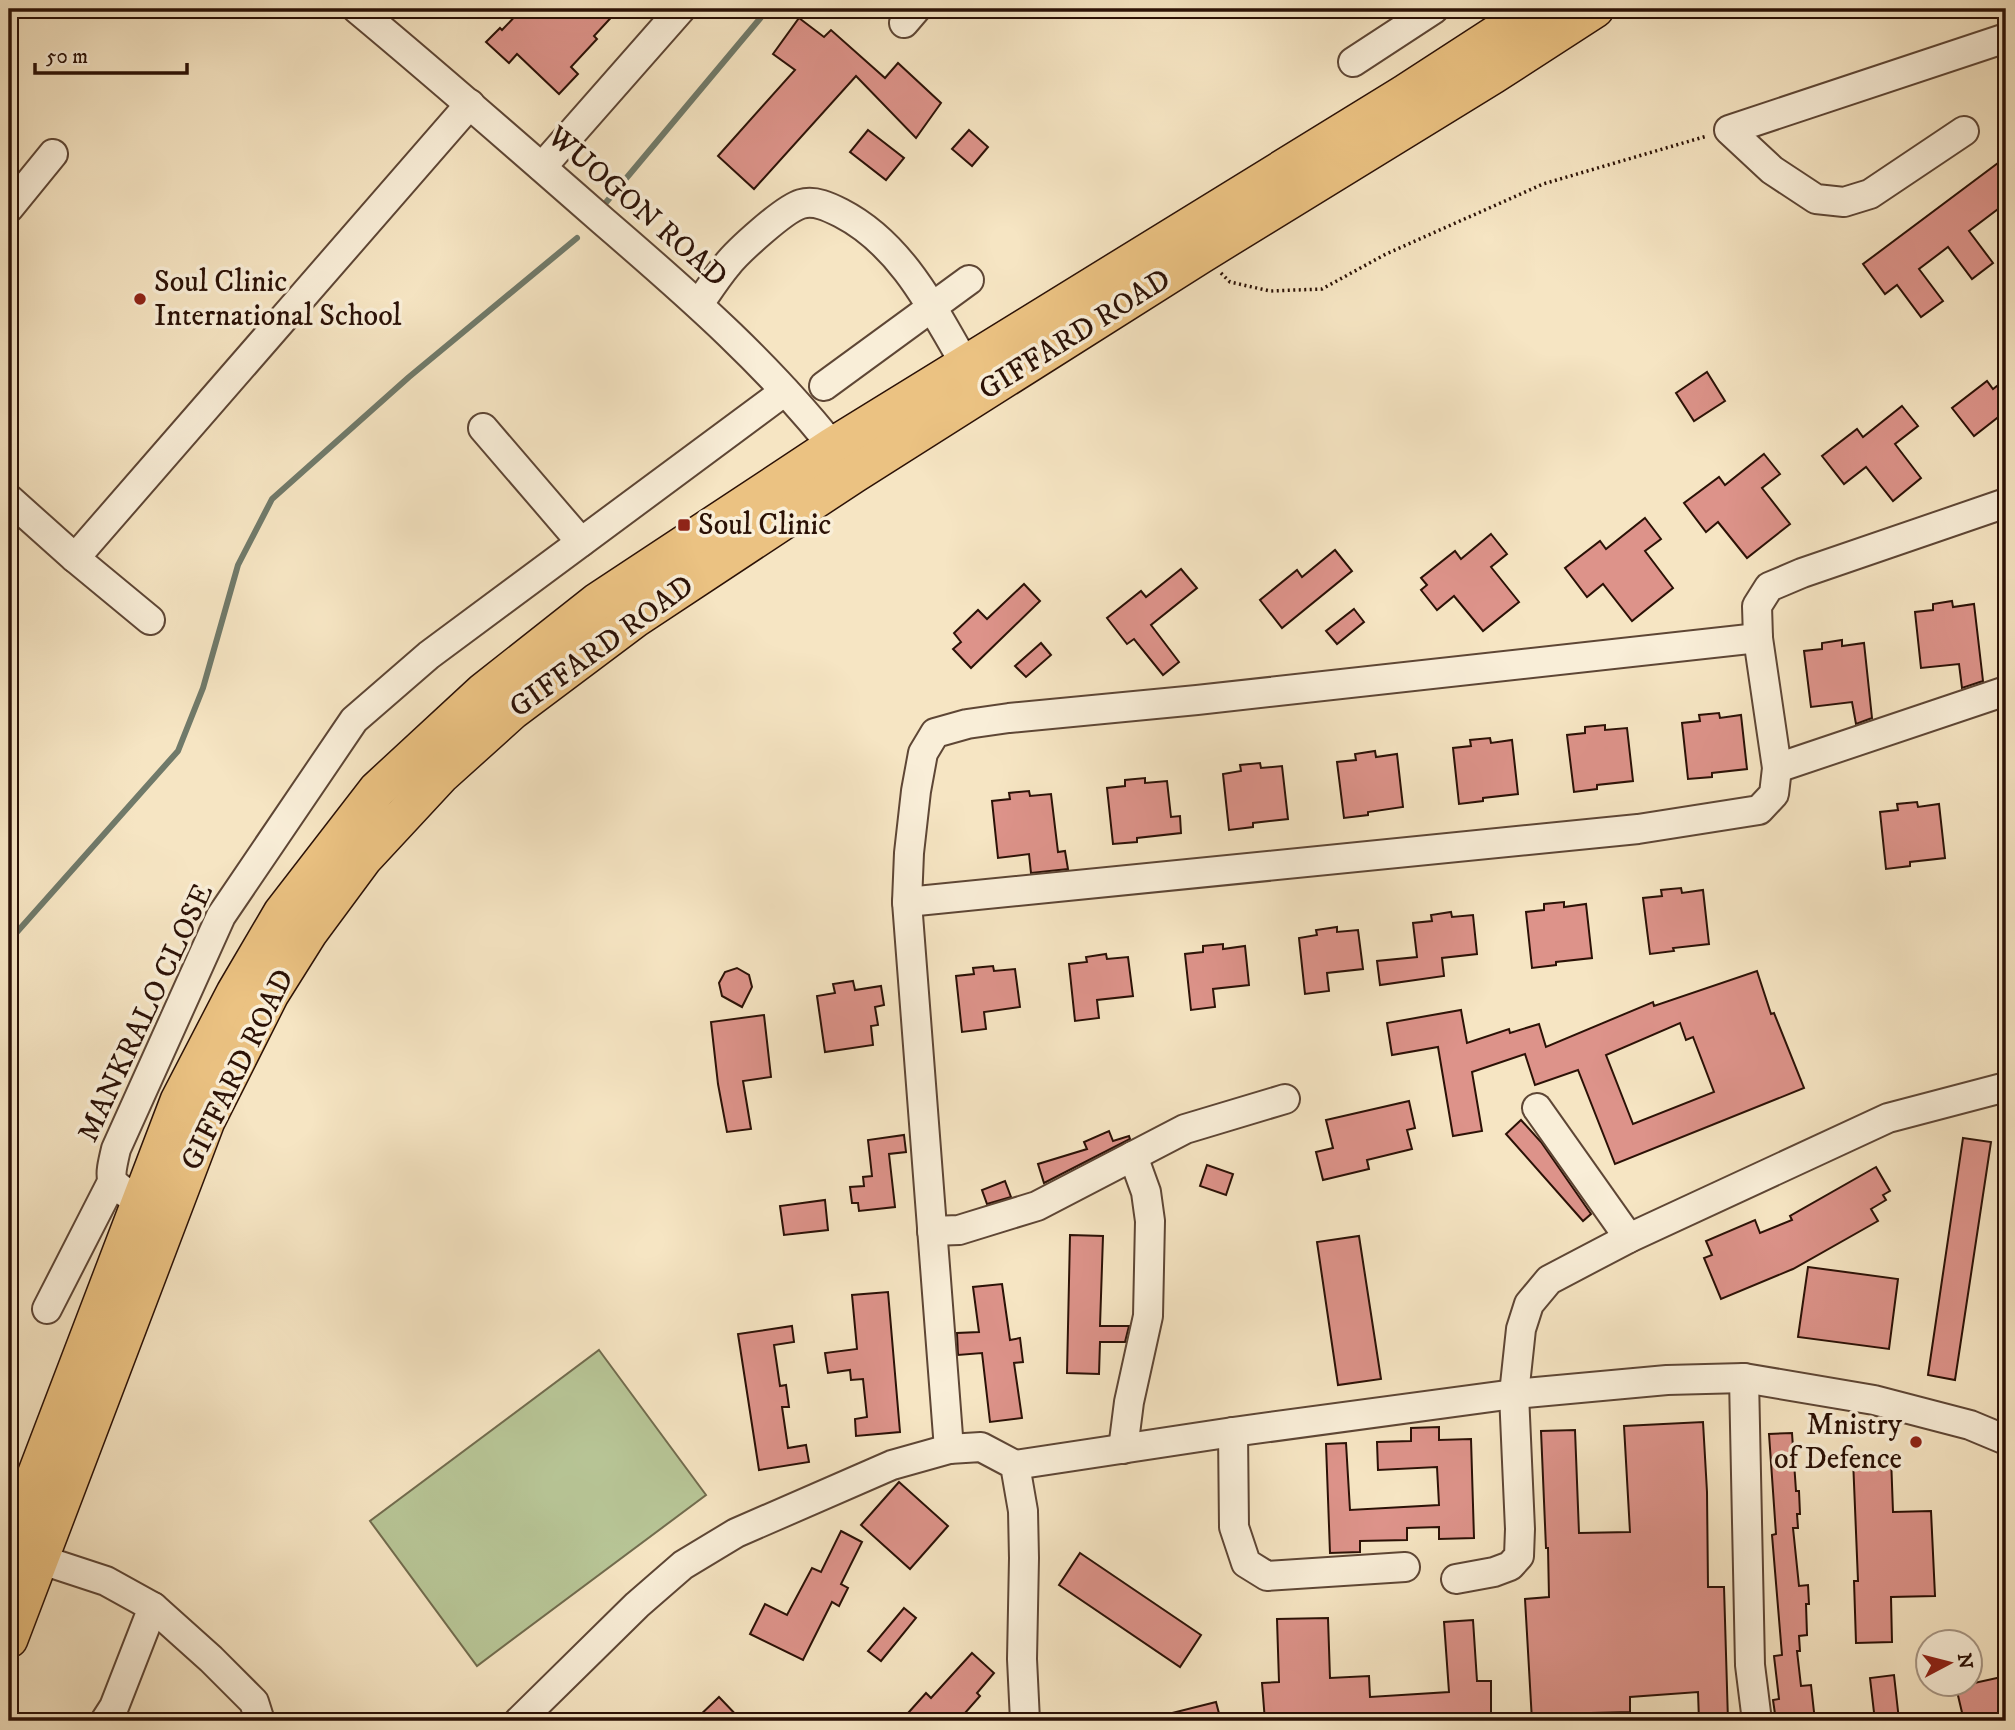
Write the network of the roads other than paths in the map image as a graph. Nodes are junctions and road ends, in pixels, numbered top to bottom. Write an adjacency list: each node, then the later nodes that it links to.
1 (357, 9): 8 (street, WUOGON ROAD)
2 (681, 9): 11 (street)
3 (1434, 9): 7 (street)
4 (1535, 9): 16 (main road, GIFFARD ROAD)
5 (1595, 9): 21 (main road, GIFFARD ROAD)
6 (2006, 38): 9 (street)
7 (1353, 62)
8 (470, 104): 11 (street, WUOGON ROAD); 25 (street)
9 (1964, 131)
10 (53, 154): 12 (street)
11 (542, 167): 14 (street, WUOGON ROAD)
12 (9, 208)
13 (969, 280): 15 (street)
14 (699, 304): 15 (street); 18 (street, WUOGON ROAD)
15 (932, 307): 16 (street); 17 (street)
16 (965, 364): 20 (main road, GIFFARD ROAD)
17 (824, 386)
18 (785, 391): 20 (street, WUOGON ROAD); 24 (street, MANKRALO CLOSE)
19 (483, 428): 24 (street)
20 (832, 446): 21 (street, WUOGON ROAD); 35 (main road, GIFFARD ROAD)
21 (854, 474): 46 (main road, GIFFARD ROAD)
22 (9, 499): 25 (street)
23 (2006, 503): 27 (street)
24 (581, 542): 35 (street, MANKRALO CLOSE)
25 (75, 558): 26 (street)
26 (150, 620)
27 (1758, 638): 29 (street); 30 (street)
28 (2006, 691): 29 (street)
29 (1777, 768): 30 (street)
30 (907, 902): 36 (street)
31 (2006, 1087): 37 (street)
32 (1285, 1099): 34 (street)
33 (1537, 1108): 37 (street)
34 (1133, 1156): 36 (street); 44 (street)
35 (126, 1192): 38 (street, MANKRALO CLOSE); 46 (main road, GIFFARD ROAD)
36 (932, 1231): 43 (street)
37 (1629, 1238): 40 (street)
38 (47, 1309)
39 (1744, 1378): 40 (street); 42 (street); 55 (street)
40 (1514, 1394): 41 (street); 48 (street)
41 (1233, 1432): 44 (street); 47 (street)
42 (2006, 1440)
43 (949, 1449): 45 (street); 53 (street)
44 (1123, 1449): 45 (street)
45 (1016, 1465): 54 (street)
46 (24, 1553): 49 (street); 50 (main road, GIFFARD ROAD)
47 (1405, 1567)
48 (1456, 1578)
49 (153, 1607): 51 (street); 52 (street)
50 (9, 1639)
51 (105, 1721)
52 (260, 1721)
53 (519, 1721)
54 (1025, 1721)
55 (1757, 1721)

